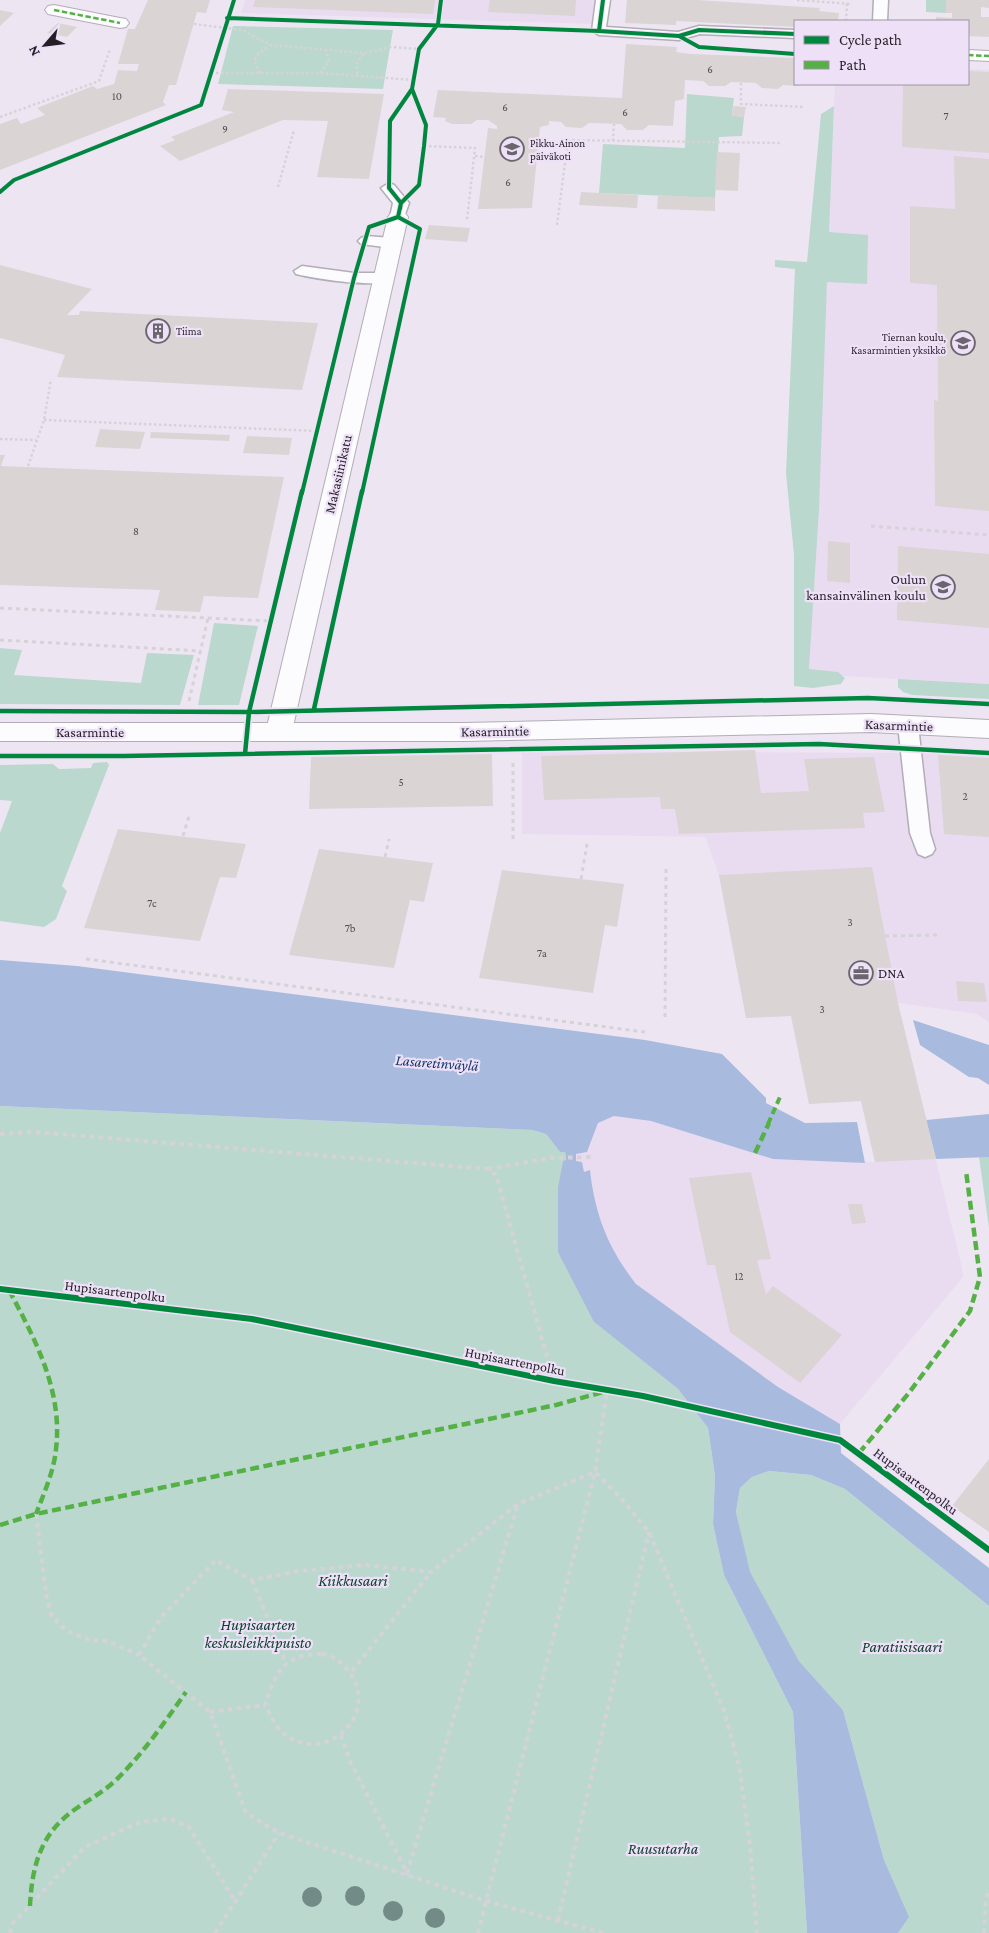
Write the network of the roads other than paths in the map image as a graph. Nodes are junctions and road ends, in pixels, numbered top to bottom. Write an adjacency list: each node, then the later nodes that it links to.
1 (603, 0): 6 (lane)
2 (881, 3): 4 (lane)
3 (54, 10): 5 (street)
4 (880, 20)
5 (120, 22)
6 (794, 34)
7 (969, 55): 8 (street)
8 (989, 56)
9 (389, 188): 10 (lane)
10 (398, 216): 12 (street, Makasiinikatu)
11 (366, 241): 12 (lane)
12 (392, 243): 14 (street, Makasiinikatu)
13 (302, 271): 14 (lane)
14 (382, 278): 17 (street, Makasiinikatu)
15 (908, 725): 16 (street, Kasarmintie); 17 (street, Kasarmintie); 19 (lane)
16 (989, 729)
17 (279, 731): 18 (street, Kasarmintie)
18 (0, 732)
19 (924, 849)

